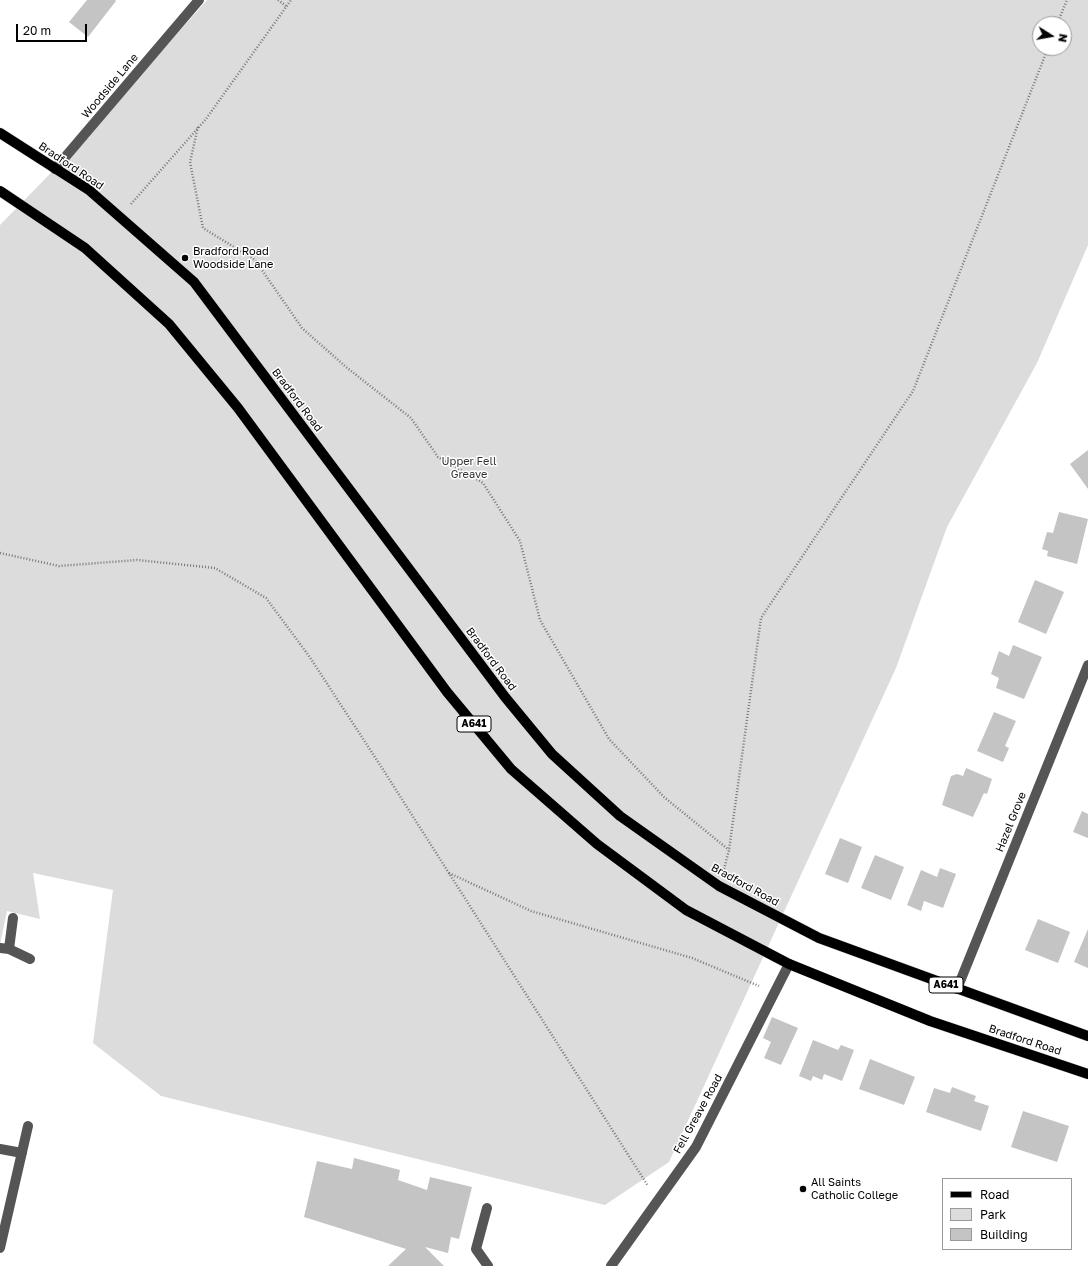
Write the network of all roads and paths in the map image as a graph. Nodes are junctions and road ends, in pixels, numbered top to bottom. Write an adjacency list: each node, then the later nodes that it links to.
1 (199, 0): 10 (street, Woodside Lane)
2 (278, 0): 5 (path)
3 (291, 0): 5 (path)
4 (1067, 0): 6 (path)
5 (286, 6): 8 (path)
6 (1061, 16)
7 (1045, 56): 15 (path)
8 (198, 127): 12 (path); 15 (path)
9 (0, 133): 10 (main road, Bradford Road / A641)
10 (55, 169): 12 (main road, Bradford Road / A641)
11 (0, 191): 21 (main road, Bradford Road / A641)
12 (119, 217): 17 (main road, Bradford Road / A641)
13 (0, 553): 16 (path)
14 (1088, 665): 22 (street, Hazel Grove)
15 (729, 850): 17 (path)
16 (448, 872): 23 (path); 29 (path)
17 (718, 886): 22 (main road, Bradford Road / A641)
18 (13, 918): 19 (street)
19 (4, 949): 20 (street)
20 (30, 959)
21 (789, 964): 23 (street, Fell Greave Road); 25 (main road, Bradford Road / A641)
22 (957, 989): 24 (main road, Bradford Road / A641)
23 (775, 992): 29 (street, Fell Greave Road)
24 (1088, 1036)
25 (1088, 1074)
26 (28, 1126): 28 (street)
27 (0, 1149): 28 (street)
28 (22, 1154): 31 (street)
29 (657, 1201): 33 (street, Fell Greave Road)
30 (487, 1208): 32 (street)
31 (0, 1248)
32 (488, 1266)
33 (611, 1266)

